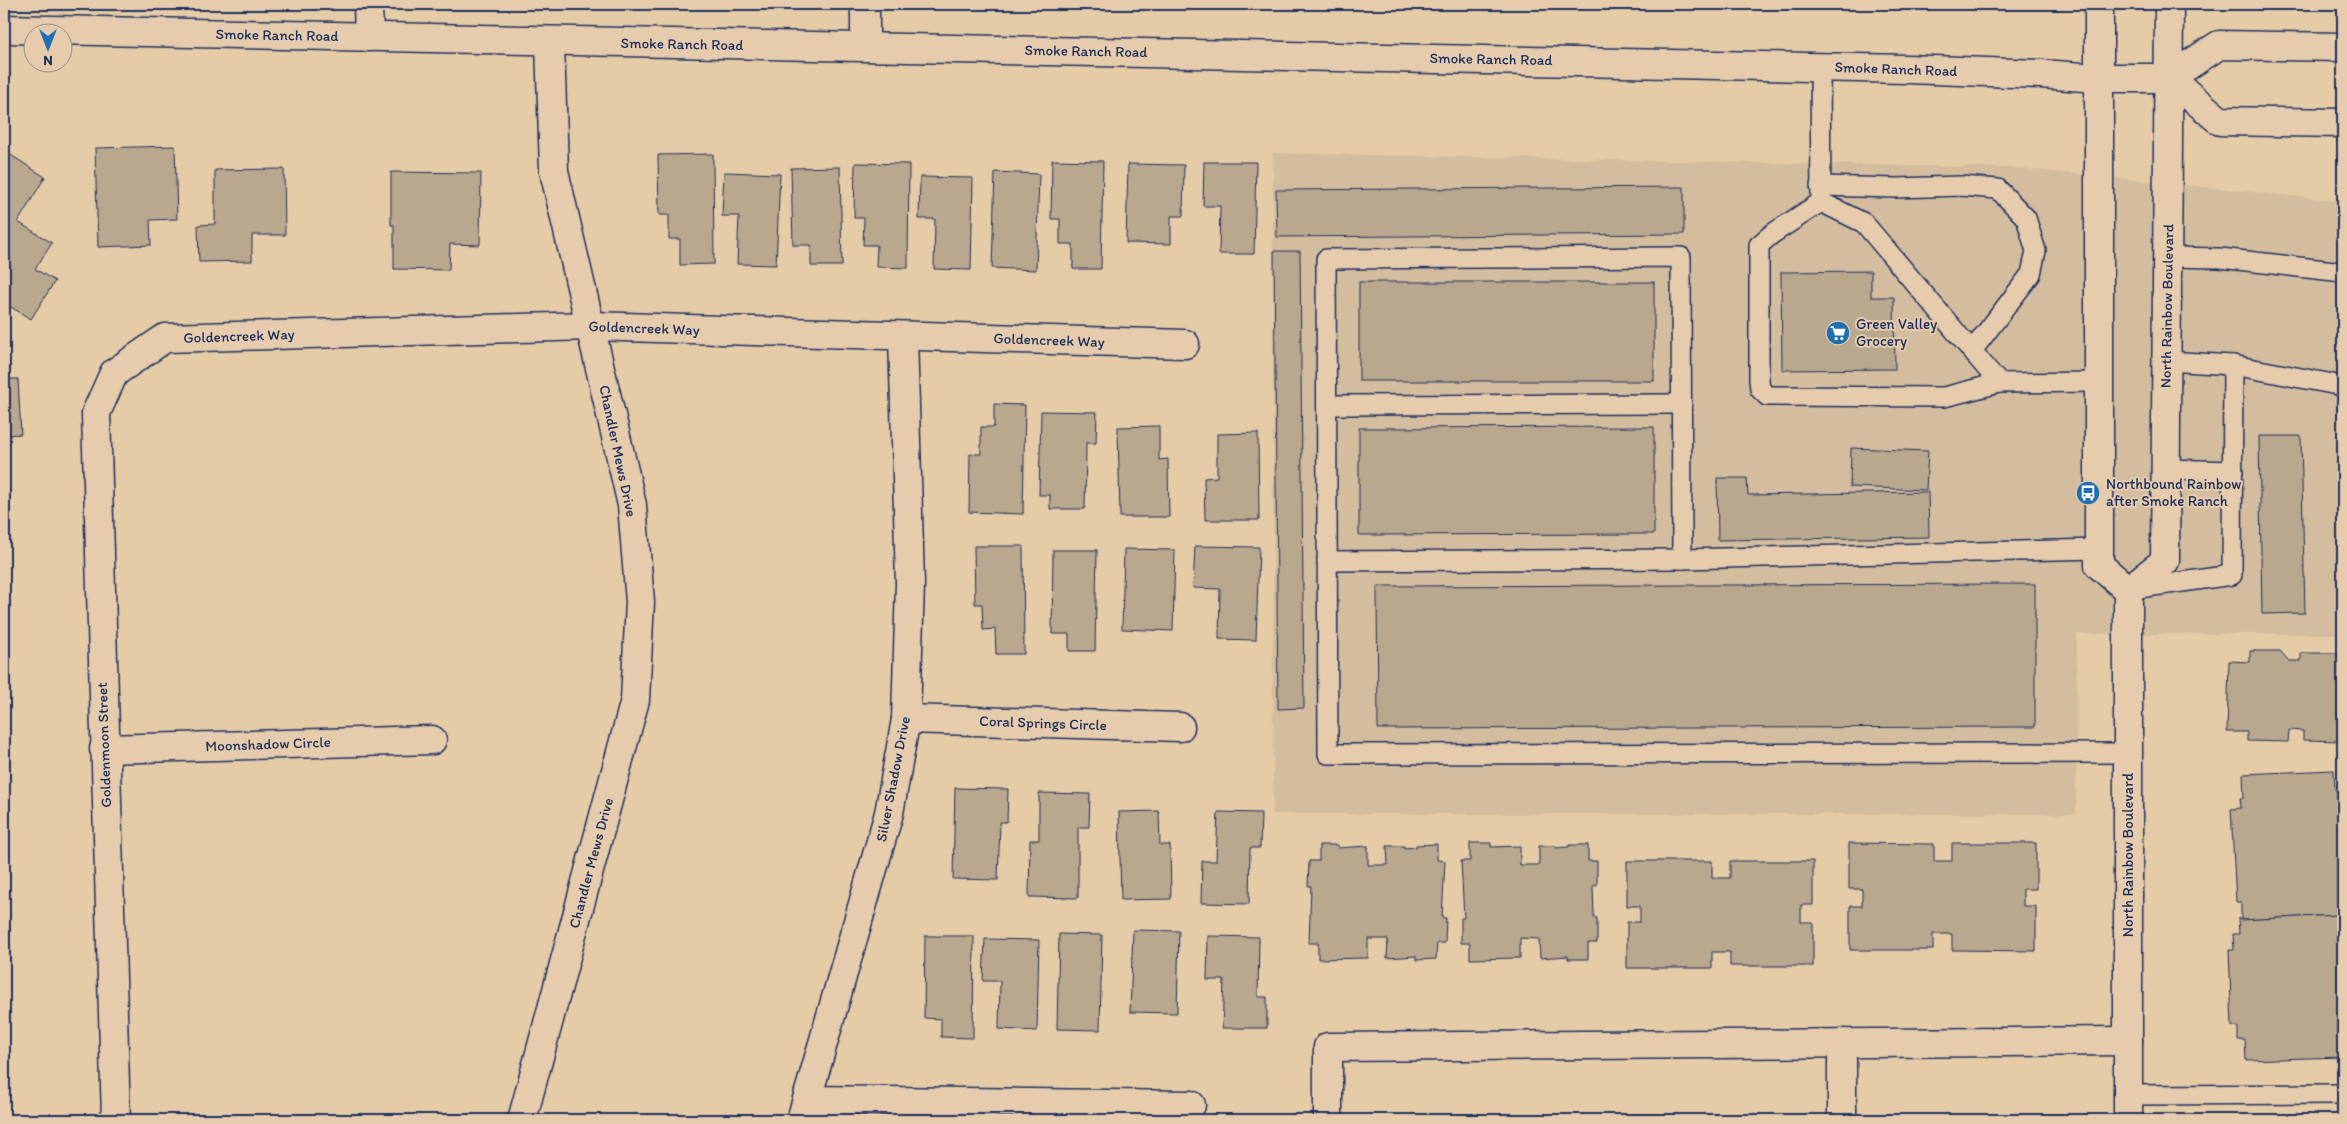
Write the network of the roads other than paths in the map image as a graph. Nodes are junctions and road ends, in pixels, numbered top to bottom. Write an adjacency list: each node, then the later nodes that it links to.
1 (368, 4): 6 (street)
2 (865, 4): 8 (street)
3 (2099, 4): 11 (street)
4 (2169, 4): 12 (street, North Rainbow Boulevard)
5 (4, 29): 6 (street, Smoke Ranch Road)
6 (369, 38): 7 (street, Smoke Ranch Road)
7 (550, 42): 8 (street, Smoke Ranch Road); 17 (street, Chandler Mews Drive)
8 (865, 46): 10 (street, Smoke Ranch Road)
9 (2343, 47): 12 (street)
10 (1820, 67): 11 (street, Smoke Ranch Road); 14 (lane)
11 (2099, 78): 12 (street, Smoke Ranch Road); 24 (street)
12 (2169, 78): 13 (street); 15 (street, North Rainbow Boulevard)
13 (2343, 123)
14 (1820, 194): 20 (lane); 20 (lane); 25 (lane)
15 (2168, 257): 16 (lane); 21 (street, North Rainbow Boulevard)
16 (2343, 272)
17 (591, 326): 18 (street, Goldencreek Way); 23 (street, Goldencreek Way); 47 (street, Chandler Mews Drive)
18 (903, 336): 19 (street, Goldencreek Way); 35 (street, Silver Shadow Drive)
19 (1185, 344)
20 (1972, 351): 25 (lane)
21 (2166, 361): 22 (lane); 29 (street, North Rainbow Boulevard)
22 (2233, 365): 26 (lane); 30 (lane)
23 (114, 373): 38 (street, Goldenmoon Street)
24 (2099, 382): 25 (lane); 31 (street)
25 (1999, 383)
26 (2343, 386)
27 (1682, 404): 28 (lane); 28 (lane); 32 (lane)
28 (1327, 405): 33 (lane)
29 (2166, 469): 30 (lane); 34 (street, North Rainbow Boulevard)
30 (2232, 471): 34 (lane)
31 (2099, 549): 32 (lane); 34 (street)
32 (1682, 559): 33 (lane)
33 (1327, 560): 39 (lane)
34 (2128, 590): 39 (street, North Rainbow Boulevard)
35 (906, 719): 36 (street, Coral Springs Circle); 45 (street, Silver Shadow Drive)
36 (1180, 727)
37 (432, 740): 38 (street, Moonshadow Circle)
38 (104, 749): 46 (street, Goldenmoon Street)
39 (2128, 752): 40 (street, North Rainbow Boulevard)
40 (2128, 1041): 41 (street); 44 (street, North Rainbow Boulevard)
41 (1842, 1043): 48 (street); 49 (street)
42 (2343, 1094): 44 (lane)
43 (1190, 1105): 45 (street)
44 (2128, 1108)
45 (804, 1110)
46 (116, 1120)
47 (522, 1120)
48 (1328, 1120)
49 (1842, 1120)

